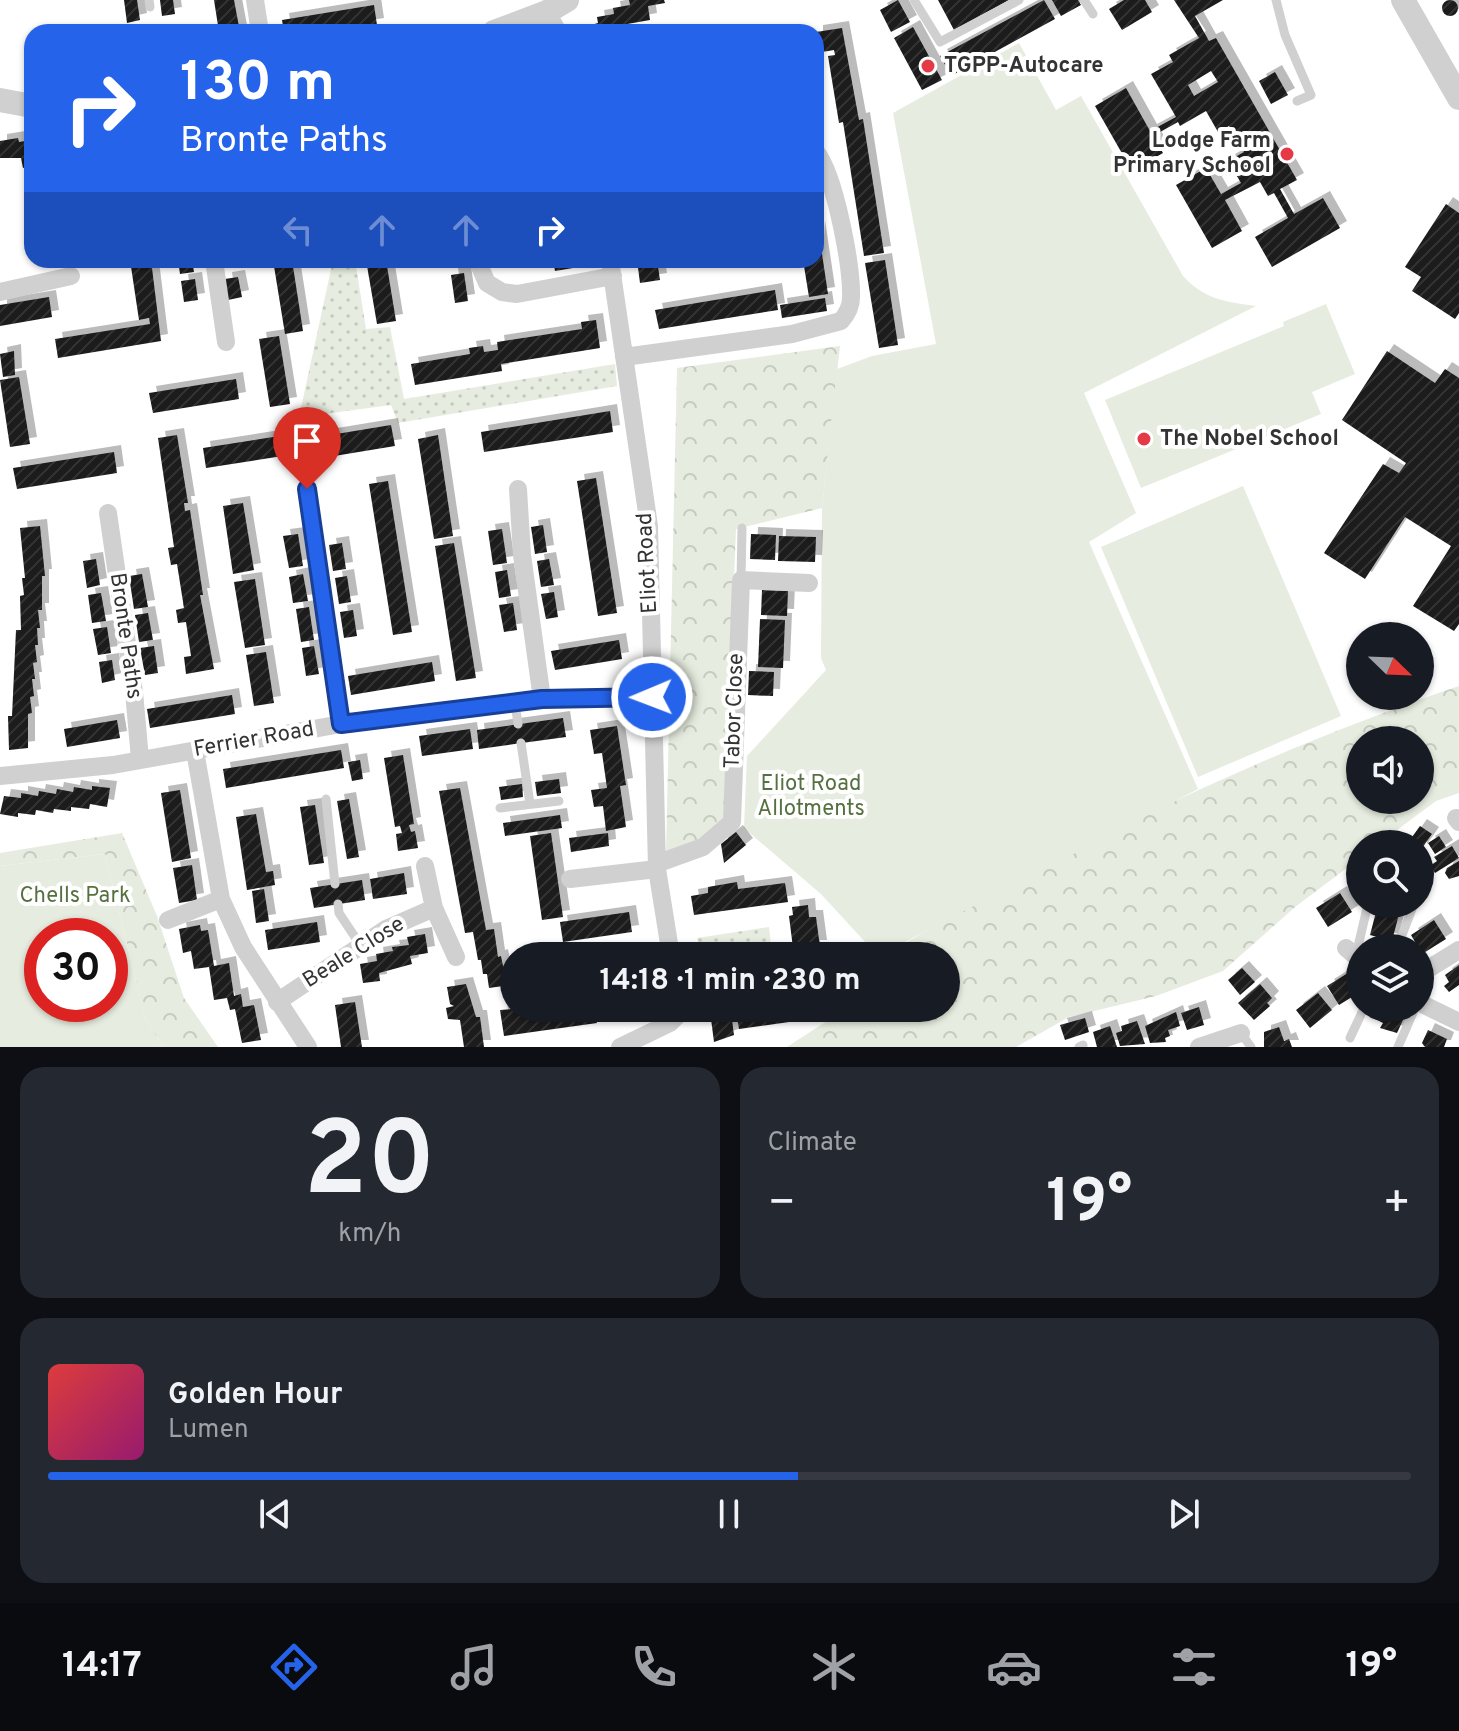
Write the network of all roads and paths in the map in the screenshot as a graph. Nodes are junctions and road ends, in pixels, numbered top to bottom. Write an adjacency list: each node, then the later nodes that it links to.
1 (255, 0): 9 (street)
2 (914, 0): 3 (lane)
3 (1019, 0)
4 (1084, 0): 7 (lane)
5 (1276, 0): 13 (lane)
6 (1403, 0): 11 (street)
7 (1093, 14)
8 (557, 15): 10 (street)
9 (259, 24)
10 (524, 24)
11 (1459, 98)
12 (0, 100): 14 (street)
13 (1297, 101)
14 (24, 104)
15 (824, 166): 22 (street)
16 (215, 268): 21 (street)
17 (480, 268): 18 (street)
18 (612, 268): 22 (street, Eliot Road)
19 (71, 276): 20 (street)
20 (0, 292)
21 (226, 342)
22 (624, 357): 29 (street, Eliot Road)
23 (307, 489): 32 (street)
24 (518, 489): 30 (street)
25 (108, 513): 36 (street, Bronte Paths)
26 (742, 528): 27 (lane)
27 (741, 580): 28 (street); 43 (street, Tabor Close)
28 (809, 583)
29 (652, 697): 30 (street, Ferrier Road); 43 (street, Eliot Road)
30 (542, 699): 31 (street, Ferrier Road)
31 (515, 703): 32 (street, Ferrier Road); 33 (lane)
32 (341, 724): 35 (street, Ferrier Road)
33 (518, 724)
34 (521, 743): 40 (lane)
35 (195, 751): 36 (street, Ferrier Road); 46 (street)
36 (140, 759): 37 (street, Ferrier Road)
37 (0, 776)
38 (326, 799): 45 (lane)
39 (559, 801): 40 (lane)
40 (530, 804): 41 (lane)
41 (500, 808)
42 (425, 866): 48 (street, Beale Close)
43 (656, 867): 44 (street); 50 (street, Eliot Road)
44 (570, 879)
45 (335, 884)
46 (221, 899): 49 (street); 55 (street)
47 (338, 904): 51 (lane)
48 (434, 908): 51 (street, Beale Close); 53 (street, Beale Close)
49 (168, 920)
50 (669, 942)
51 (361, 946): 55 (street, Beale Close)
52 (1459, 950): 54 (street)
53 (456, 957)
54 (1434, 965)
55 (277, 1002): 63 (street)
56 (1434, 1010): 60 (street)
57 (671, 1022): 64 (street)
58 (1357, 1022): 61 (lane)
59 (1409, 1022): 66 (lane)
60 (1459, 1022)
61 (1350, 1038)
62 (1246, 1040): 65 (street)
63 (308, 1047)
64 (620, 1047)
65 (1199, 1047)
66 (1398, 1047)

